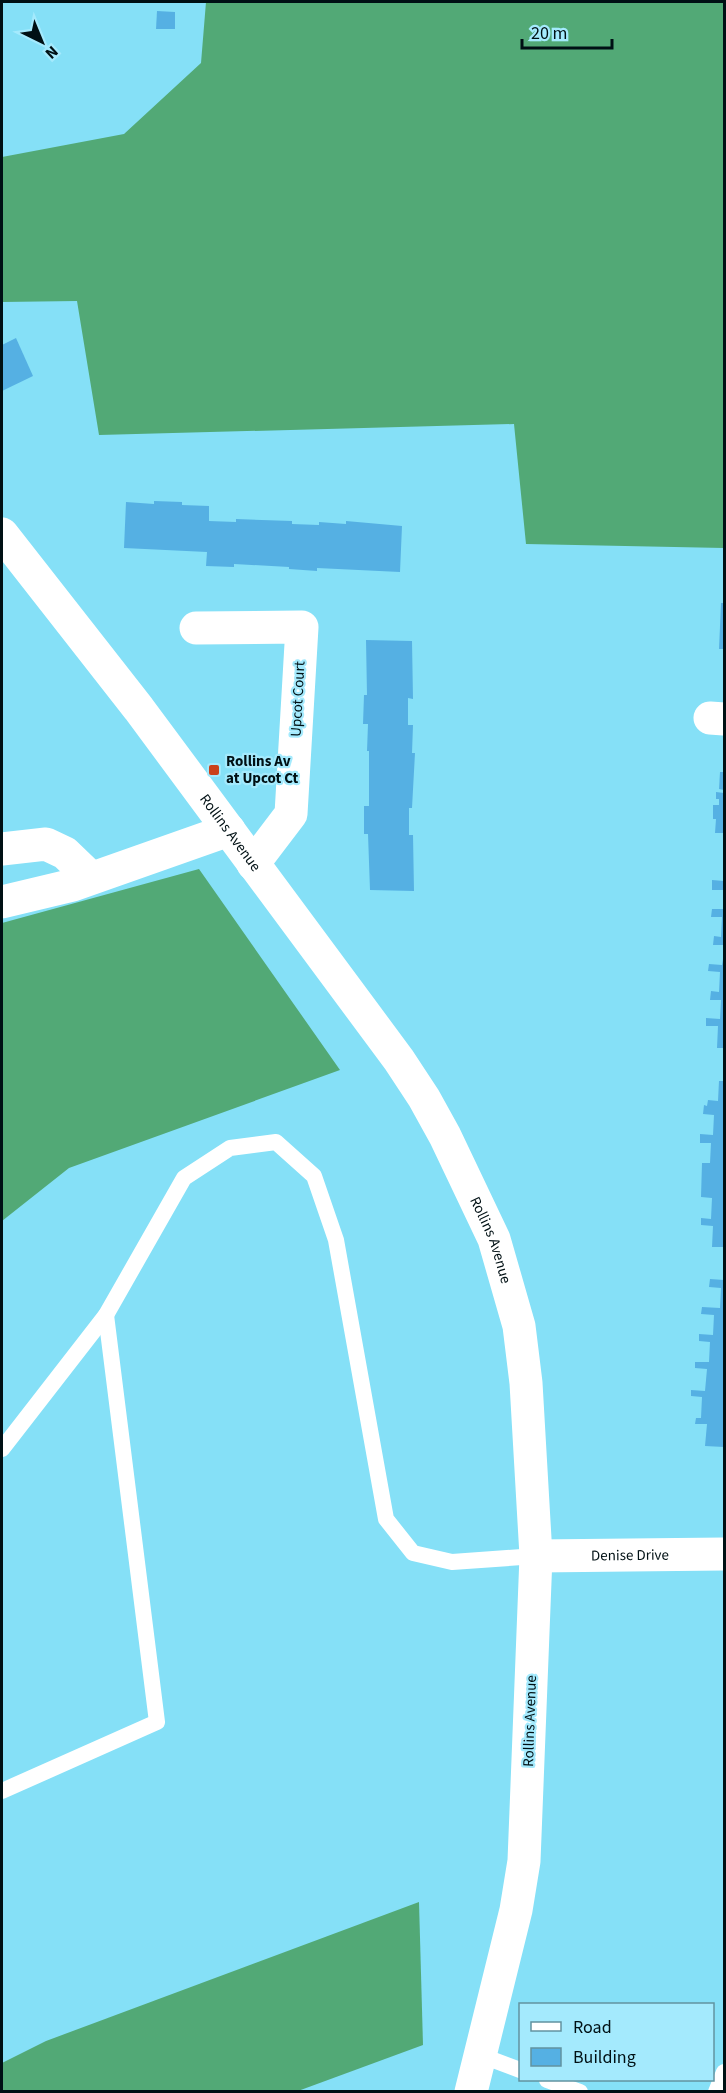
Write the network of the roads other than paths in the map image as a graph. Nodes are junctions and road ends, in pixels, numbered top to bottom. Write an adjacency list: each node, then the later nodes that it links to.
1 (2, 534): 3 (street, Rollins Avenue)
2 (196, 628): 5 (street, Upcot Court)
3 (228, 830): 5 (street, Rollins Avenue); 6 (street)
4 (2, 849): 6 (street)
5 (253, 864): 11 (street, Rollins Avenue)
6 (91, 878): 7 (street)
7 (2, 902)
8 (106, 1315): 9 (lane); 11 (lane); 12 (lane)
9 (2, 1449)
10 (724, 1554): 11 (street, Denise Drive)
11 (536, 1556): 13 (street, Rollins Avenue)
12 (2, 1791)
13 (480, 2055): 14 (lane); 17 (street, Rollins Avenue)
14 (519, 2070)
15 (724, 2072): 19 (lane)
16 (553, 2081): 18 (lane)
17 (471, 2091)
18 (580, 2091)
19 (716, 2091)

